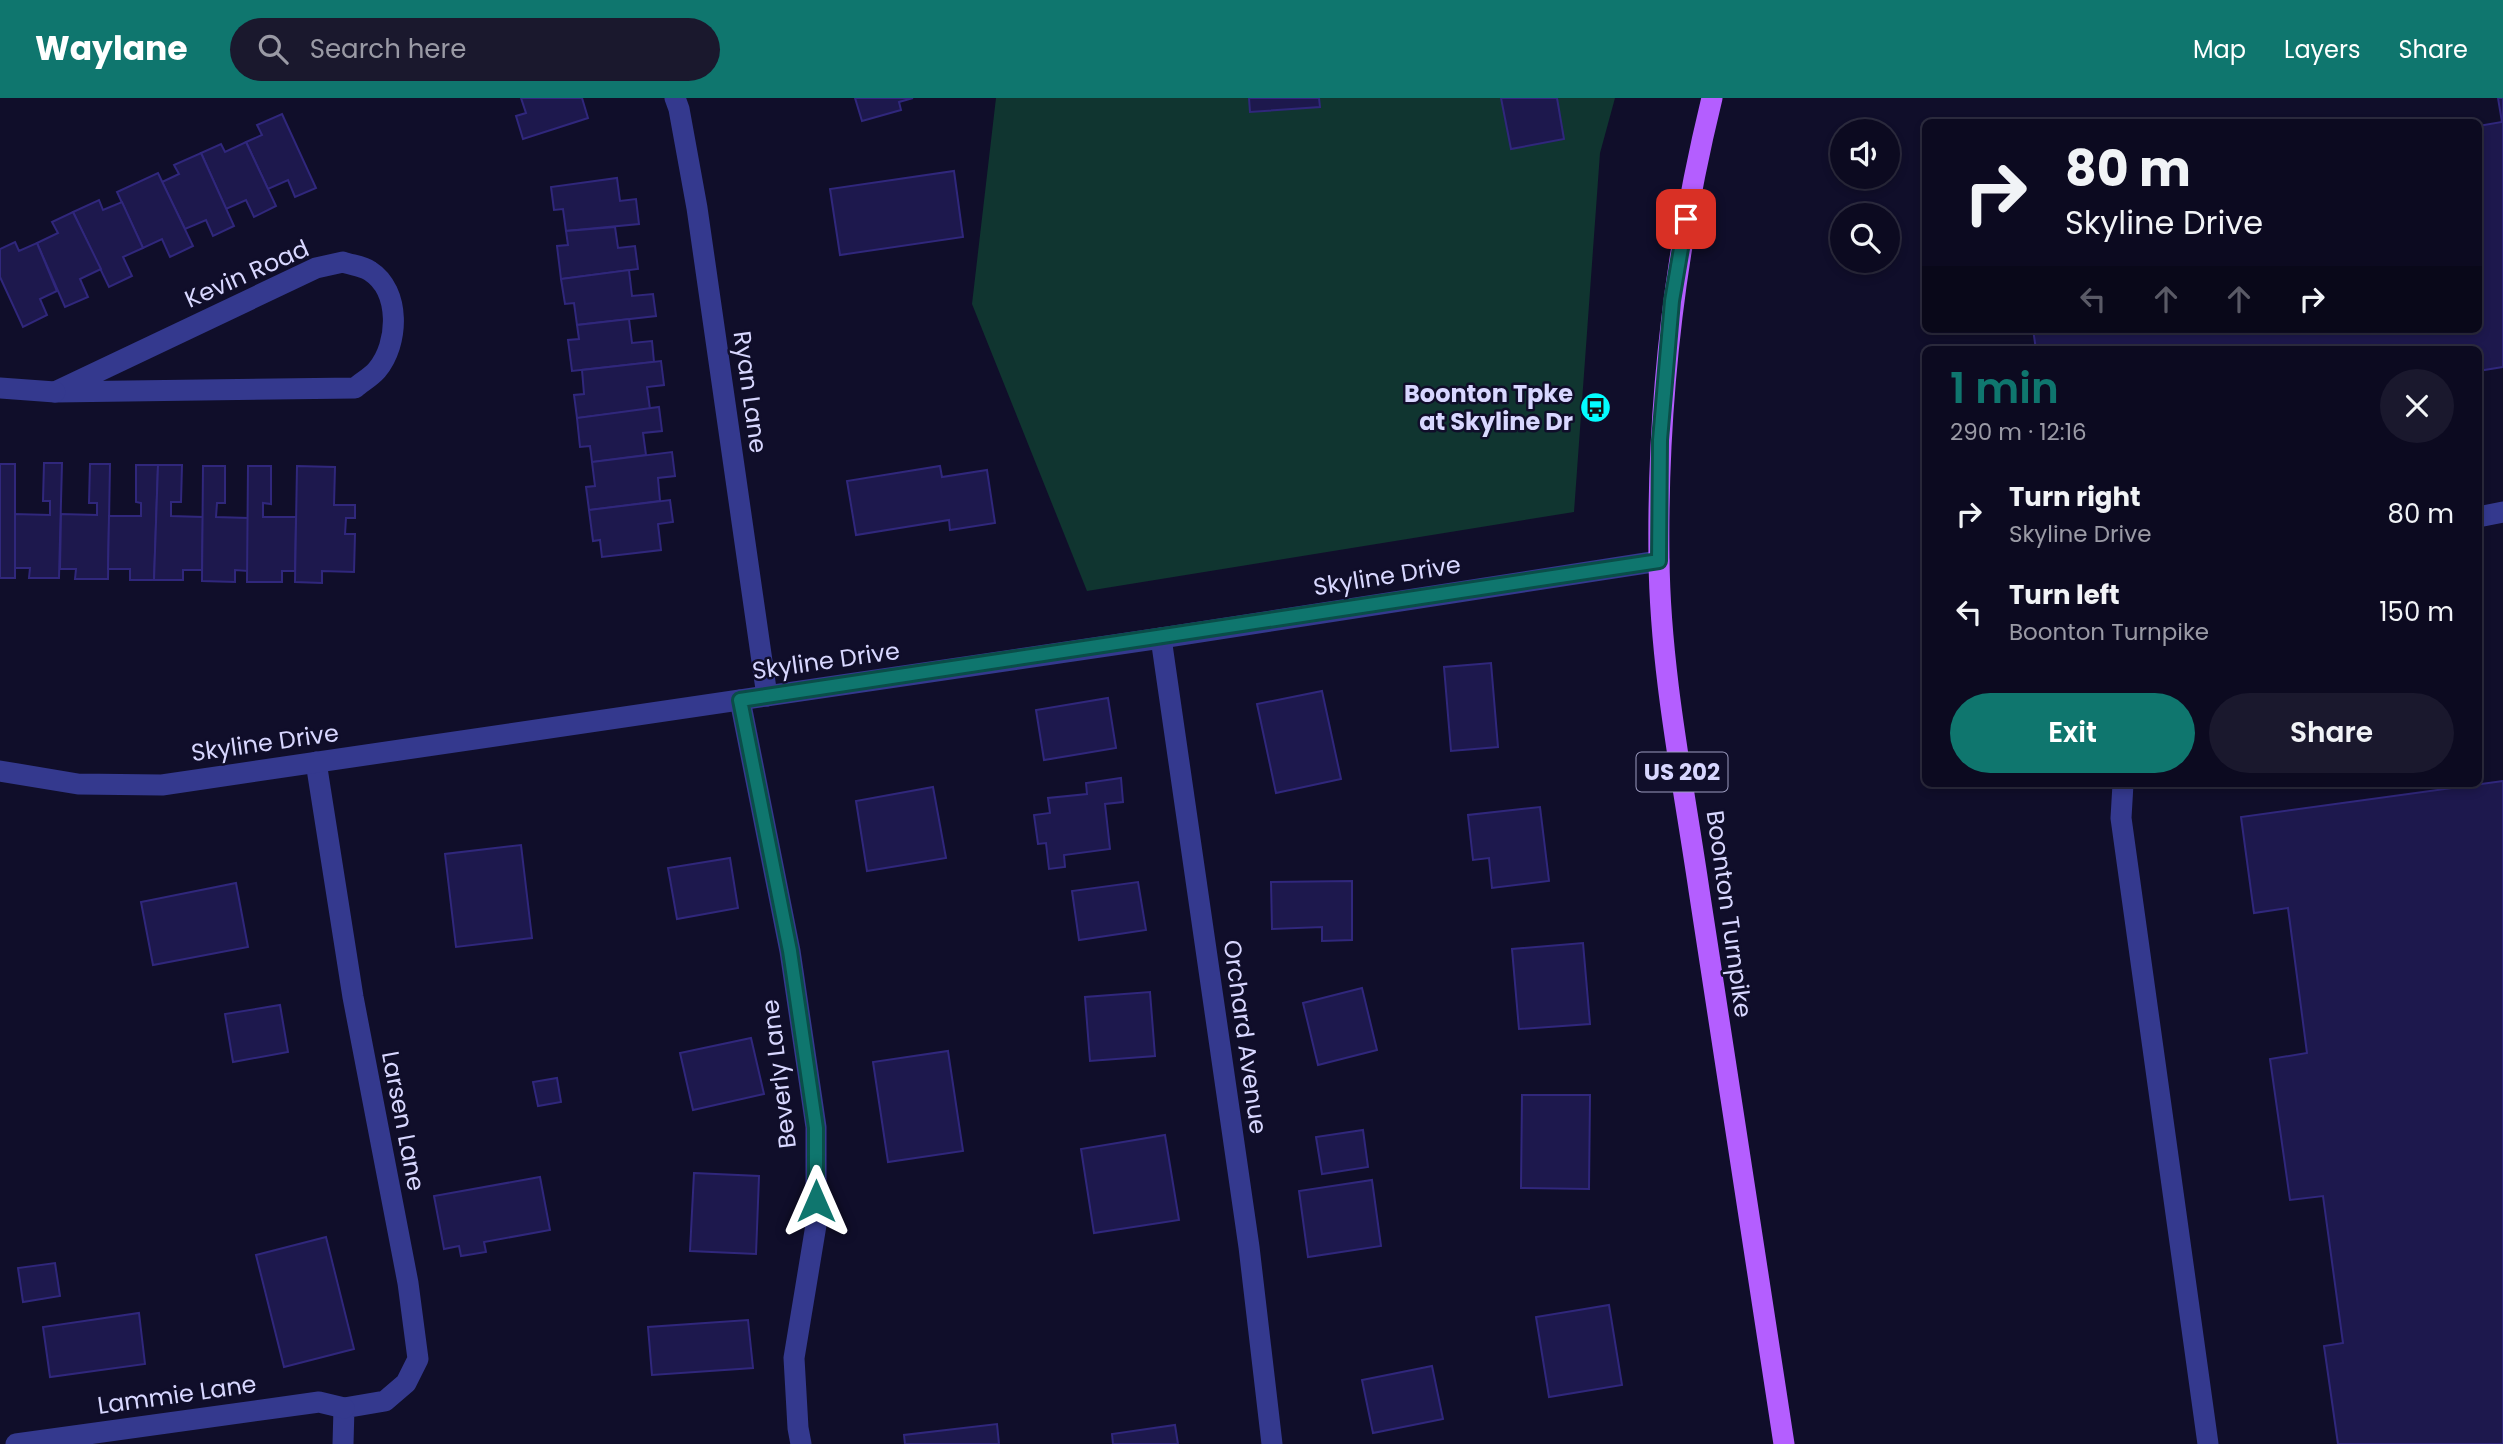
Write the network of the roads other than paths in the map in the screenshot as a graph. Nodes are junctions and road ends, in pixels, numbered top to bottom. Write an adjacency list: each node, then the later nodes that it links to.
1 (675, 98): 9 (street, Ryan Lane)
2 (1712, 98): 7 (main road, Boonton Turnpike / US 202)
3 (0, 388): 4 (street, Kevin Road)
4 (55, 392): 4 (street, Kevin Road)
5 (2503, 512): 6 (street)
6 (2482, 516)
7 (1659, 561): 8 (street, Skyline Drive); 19 (main road, Boonton Turnpike / US 202)
8 (1161, 638): 9 (street, Skyline Drive); 18 (street, Orchard Avenue)
9 (767, 696): 10 (street, Skyline Drive)
10 (740, 700): 11 (street, Skyline Drive); 17 (street, Beverly Lane)
11 (316, 762): 12 (street, Skyline Drive); 14 (street, Larsen Lane)
12 (0, 771)
13 (2123, 787): 20 (street)
14 (344, 1408): 15 (street, Lammie Lane); 16 (street)
15 (16, 1444)
16 (343, 1444)
17 (801, 1444)
18 (1272, 1444)
19 (1784, 1444)
20 (2208, 1444)

